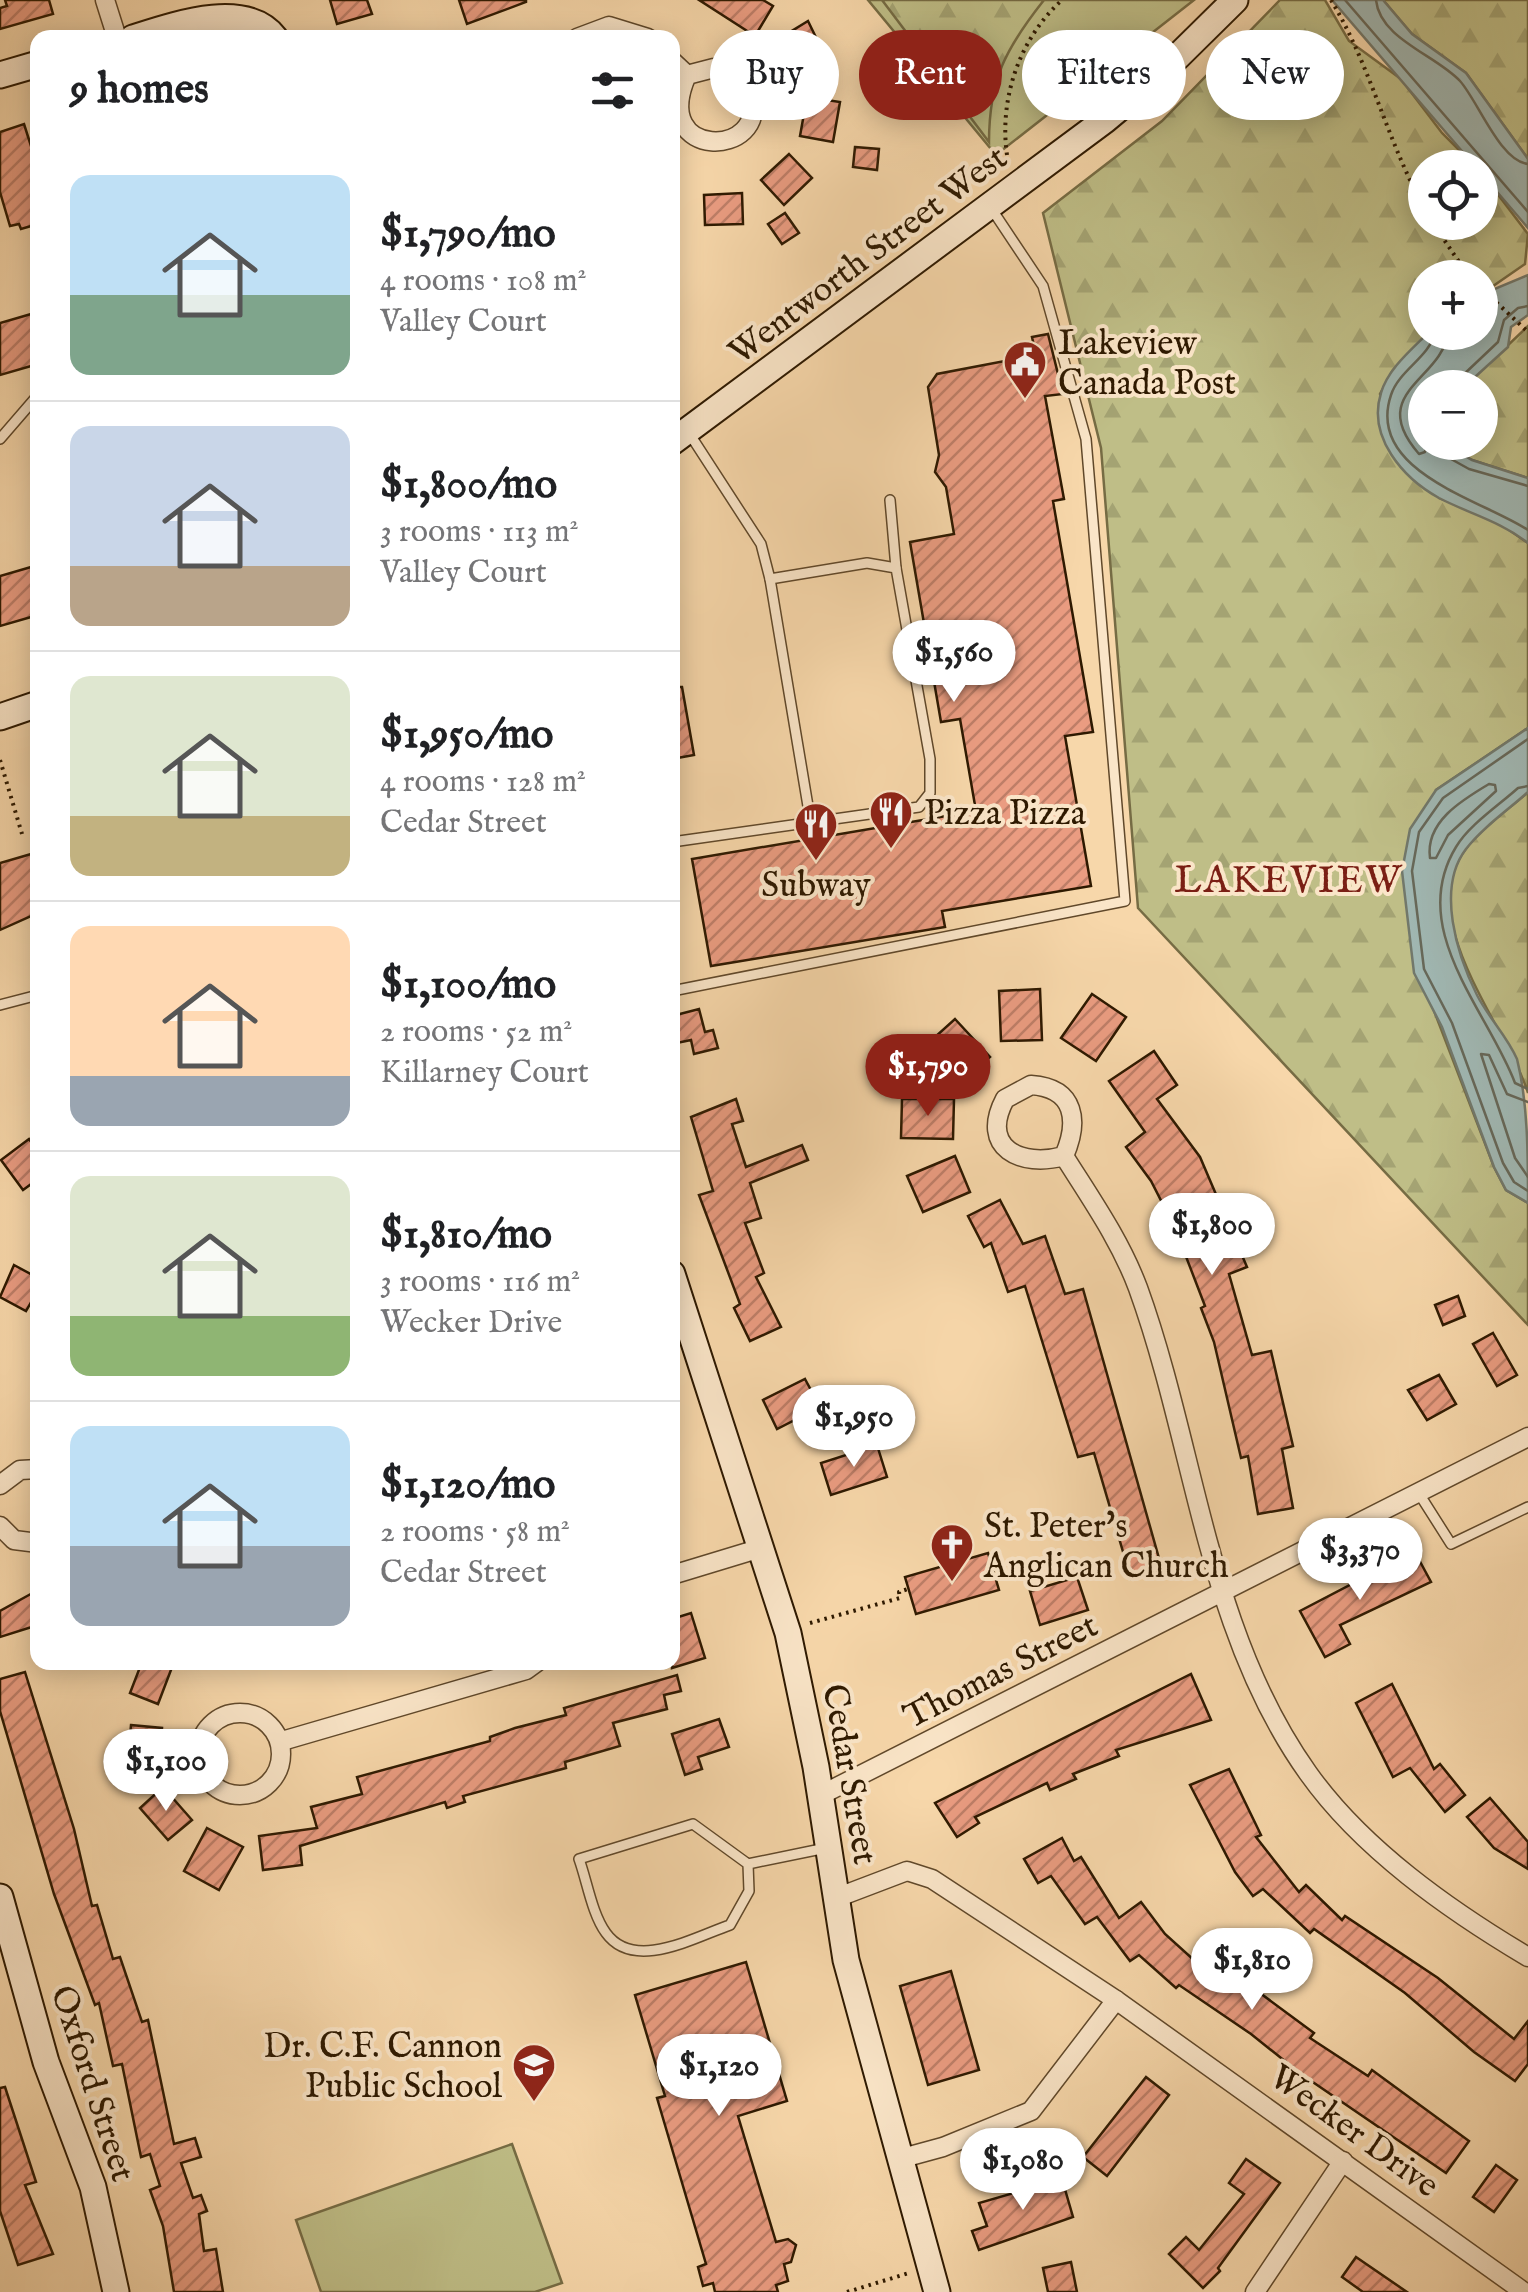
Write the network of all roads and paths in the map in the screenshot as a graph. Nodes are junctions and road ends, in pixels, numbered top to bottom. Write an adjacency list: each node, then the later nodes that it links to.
1 (105, 0): 5 (street)
2 (1062, 0): 16 (path)
3 (1331, 0): 17 (path)
4 (1234, 1): 18 (street, Wentworth Street West)
5 (114, 30)
6 (159, 30): 7 (street)
7 (268, 30)
8 (598, 30): 9 (street)
9 (621, 30)
10 (30, 66): 12 (street)
11 (680, 69): 13 (street)
12 (0, 75)
13 (687, 76): 14 (street); 15 (street)
14 (680, 102)
15 (680, 114)
16 (1007, 155)
17 (1408, 171)
18 (990, 206): 22 (street, Wentworth Street West); 33 (lane)
19 (1498, 305): 20 (path)
20 (1528, 332)
21 (30, 404): 23 (lane)
22 (680, 436): 26 (lane)
23 (0, 439)
24 (890, 500): 25 (lane)
25 (896, 568): 26 (lane); 30 (lane)
26 (770, 579): 30 (lane)
27 (30, 707): 28 (street)
28 (0, 716)
29 (0, 760): 31 (path)
30 (810, 824): 32 (lane)
31 (22, 834)
32 (680, 841)
33 (680, 989)
34 (30, 997): 35 (lane)
35 (0, 1006)
36 (1064, 1156): 36 (street); 48 (street)
37 (680, 1316): 45 (street, Cedar Street)
38 (1528, 1436): 41 (street, Thomas Street)
39 (30, 1470): 40 (street)
40 (0, 1485)
41 (1418, 1492): 42 (lane); 48 (street, Thomas Street)
42 (1528, 1506)
43 (0, 1526): 44 (street)
44 (30, 1542)
45 (761, 1548): 46 (street); 52 (street, Cedar Street)
46 (680, 1573)
47 (908, 1589): 49 (path)
48 (1221, 1594): 52 (street, Thomas Street); 57 (street)
49 (808, 1624)
50 (526, 1670): 51 (street)
51 (282, 1742): 51 (street)
52 (821, 1795): 53 (street, Cedar Street)
53 (829, 1848): 54 (lane); 56 (street, Cedar Street)
54 (748, 1864): 54 (lane)
55 (0, 1897): 62 (street, Oxford Street)
56 (836, 1898): 58 (street, Wecker Drive); 59 (street, Cedar Street)
57 (1528, 1957)
58 (1116, 2000): 59 (street); 60 (street, Wecker Drive)
59 (899, 2160): 64 (street, Cedar Street)
60 (1342, 2161): 65 (street); 66 (street, Wecker Drive)
61 (914, 2272): 63 (path)
62 (116, 2292)
63 (847, 2292)
64 (937, 2292)
65 (1255, 2292)
66 (1524, 2292)

